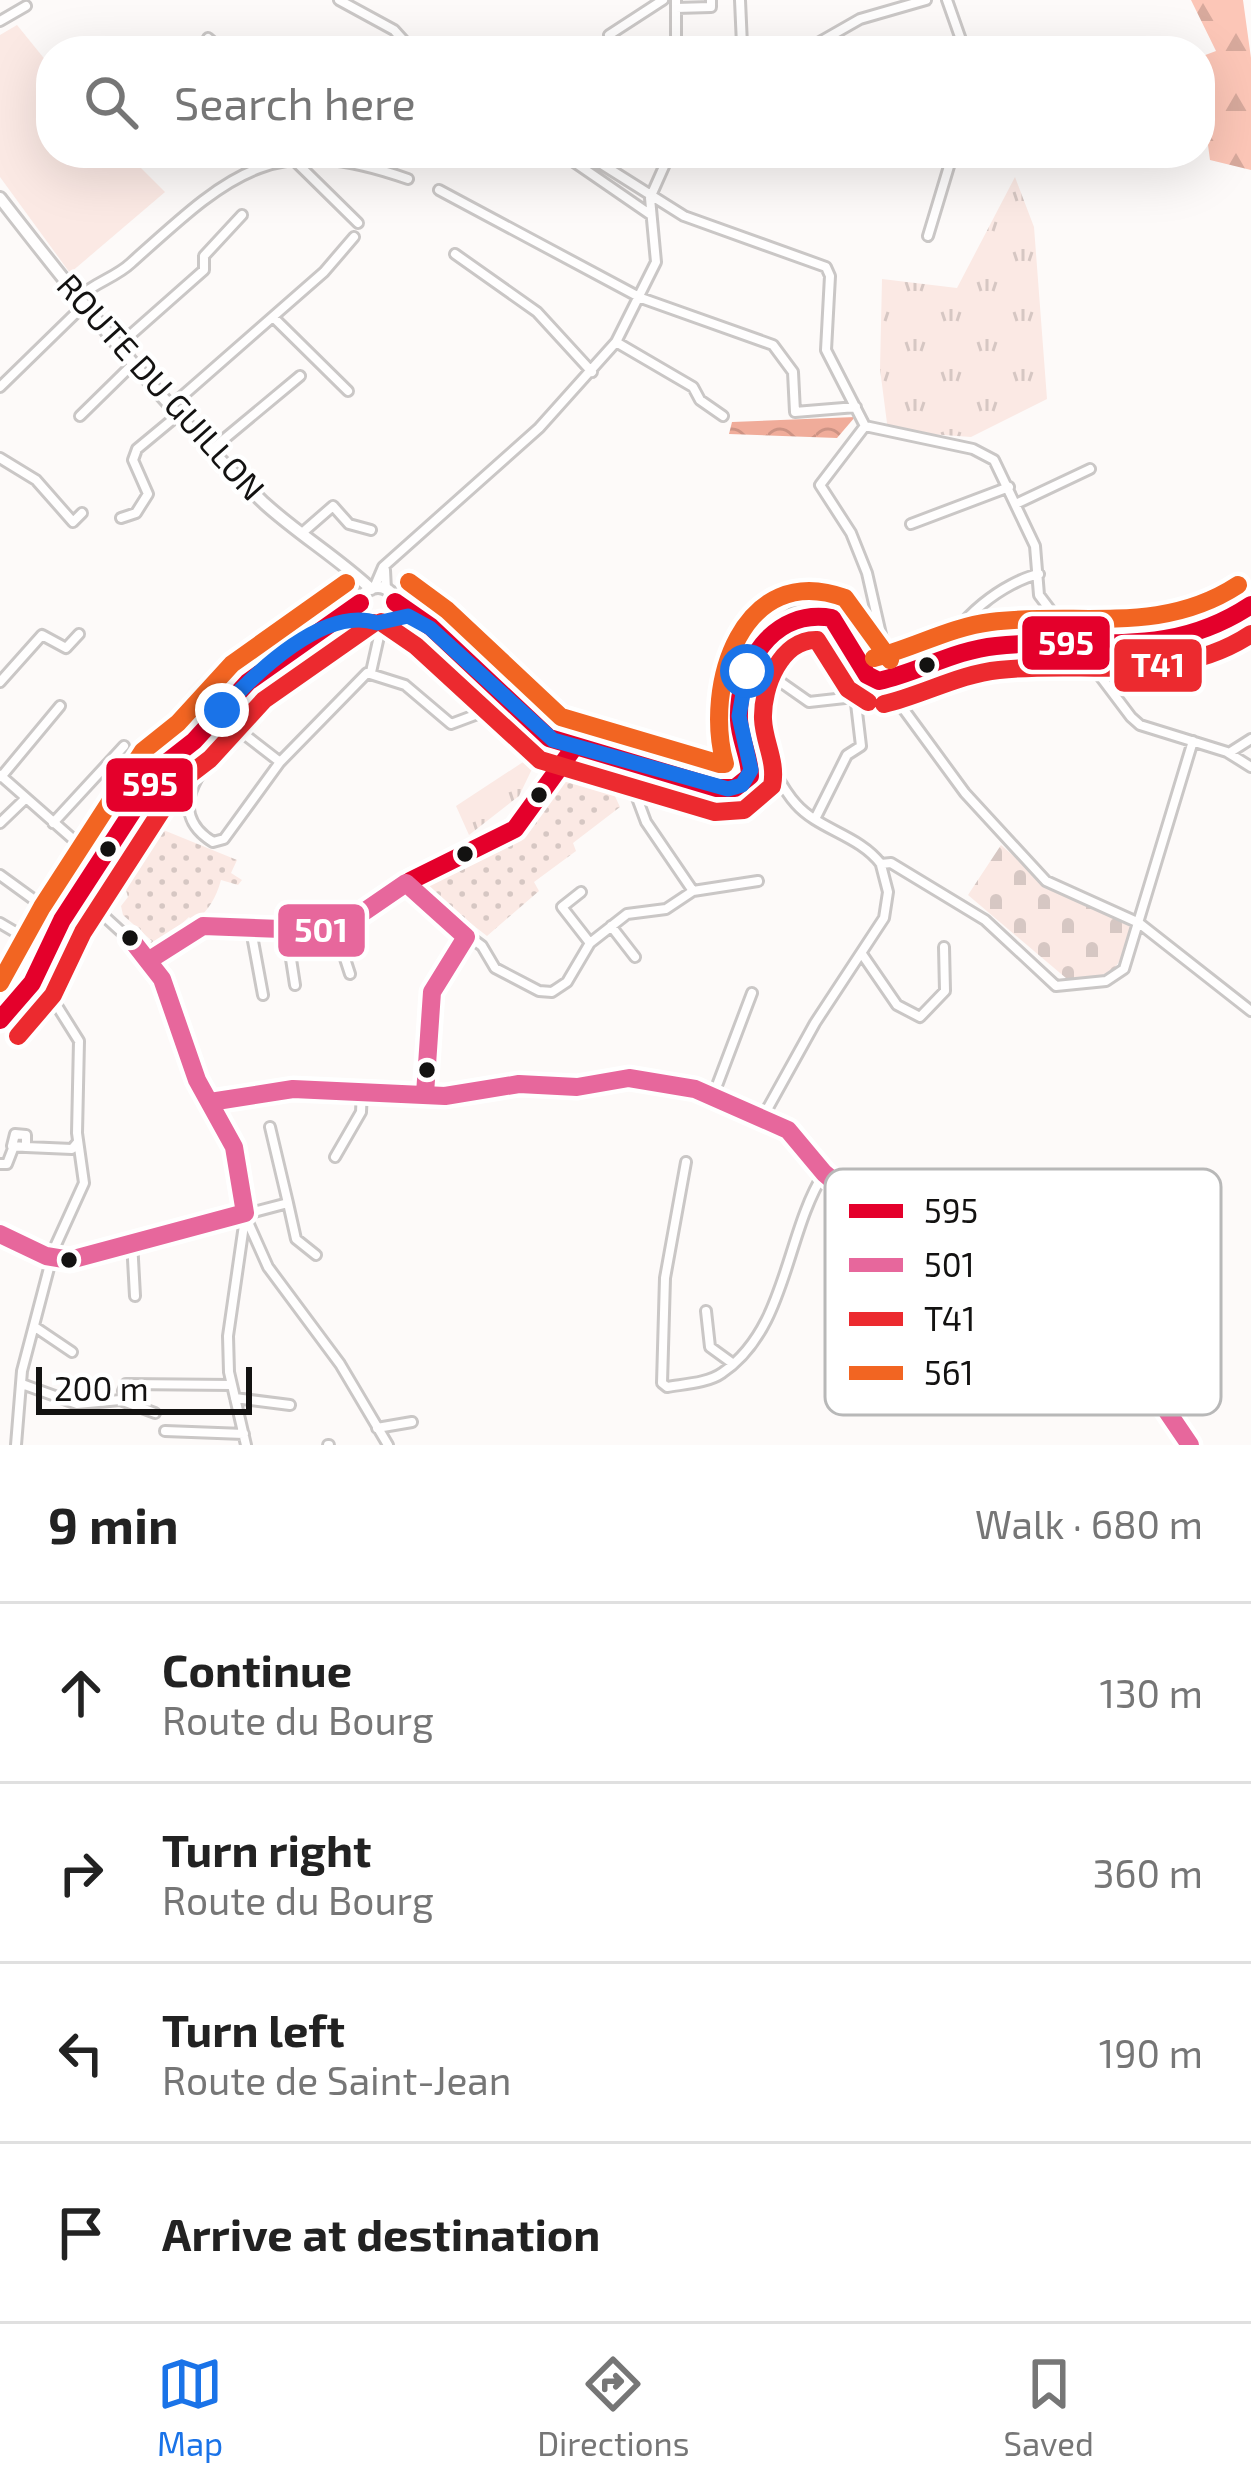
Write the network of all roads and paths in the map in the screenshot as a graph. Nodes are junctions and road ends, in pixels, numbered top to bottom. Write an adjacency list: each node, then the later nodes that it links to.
1 (339, 0): 11 (street)
2 (663, 0): 10 (street)
3 (711, 0): 7 (street)
4 (740, 0): 13 (street)
5 (926, 0): 14 (street)
6 (946, 0): 15 (street)
7 (676, 4): 12 (street)
8 (26, 6): 9 (street)
9 (0, 20)
10 (609, 35)
11 (399, 36)
12 (676, 36)
13 (742, 36)
14 (830, 36)
15 (959, 36)
16 (270, 168): 34 (street)
17 (302, 168): 29 (street)
18 (373, 168): 23 (street)
19 (583, 168): 28 (street)
20 (606, 168): 26 (street)
21 (663, 168): 26 (street)
22 (948, 168): 30 (street)
23 (408, 179)
24 (439, 190): 33 (street)
25 (0, 198): 34 (main road, ROUTE DU GUILLON)
26 (650, 199): 28 (street); 43 (street)
27 (242, 215): 37 (street)
28 (651, 215): 33 (street)
29 (358, 223)
30 (928, 236)
31 (354, 237): 35 (street)
32 (455, 254): 39 (street)
33 (641, 298): 36 (street); 43 (street)
34 (80, 303): 37 (main road, ROUTE DU GUILLON); 41 (street)
35 (274, 318): 42 (street); 44 (street)
36 (616, 342): 39 (street); 46 (street)
37 (117, 347): 38 (main road, ROUTE DU GUILLON)
38 (133, 364): 44 (main road, ROUTE DU GUILLON); 45 (street)
39 (592, 372): 59 (street)
40 (300, 376): 48 (street)
41 (0, 387)
42 (348, 391)
43 (856, 407): 47 (street)
44 (175, 410): 48 (main road, ROUTE DU GUILLON); 54 (street)
45 (80, 416)
46 (723, 416)
47 (866, 426): 51 (street); 69 (street)
48 (211, 449): 57 (main road, ROUTE DU GUILLON)
49 (0, 458): 53 (street)
50 (1090, 469): 52 (street)
51 (1009, 487): 52 (street); 55 (street)
52 (1016, 505): 58 (street)
53 (82, 513)
54 (121, 518)
55 (911, 524)
56 (371, 530): 57 (street)
57 (302, 533): 59 (main road, ROUTE DU GUILLON)
58 (1040, 574): 65 (street); 67 (street)
59 (370, 597): 60 (main road); 62 (main road); 74 (main road)
60 (395, 602): 62 (main road); 66 (main road)
61 (1251, 605): 65 (main road)
62 (387, 620): 66 (main road); 68 (street)
63 (79, 634): 70 (street)
64 (772, 645): 69 (main road); 71 (street); 75 (main road)
65 (1077, 646): 67 (main road); 77 (street)
66 (458, 655): 80 (main road)
67 (947, 655): 69 (main road)
68 (371, 672): 73 (street); 82 (street)
69 (880, 679): 71 (street); 100 (street)
70 (0, 682)
71 (850, 696): 87 (street)
72 (60, 706): 85 (street)
73 (491, 709)
74 (208, 725): 78 (street); 90 (main road)
75 (740, 727): 83 (main road); 87 (street)
76 (1251, 739): 81 (street)
77 (1193, 741): 81 (street); 100 (street)
78 (228, 743): 82 (street); 82 (street)
79 (124, 746): 89 (street)
80 (573, 749): 83 (main road); 94 (street)
81 (1229, 753): 84 (street)
82 (280, 762)
83 (624, 763): 95 (street)
84 (1251, 767)
85 (1, 776): 86 (street)
86 (25, 799): 88 (street); 89 (street)
87 (816, 817): 91 (street)
88 (0, 823)
89 (52, 823): 90 (street)
90 (99, 862): 97 (main road)
91 (880, 864): 100 (street); 108 (street)
92 (0, 875): 98 (street)
93 (758, 881): 95 (street)
94 (406, 884): 103 (street); 105 (street)
95 (693, 891): 101 (street)
96 (581, 892): 106 (street)
97 (80, 894): 98 (main road); 110 (street)
98 (62, 920): 111 (main road)
99 (0, 923): 111 (street)
100 (1139, 923): 117 (street)
101 (611, 926): 106 (street); 109 (street)
102 (251, 930): 104 (street); 110 (street); 115 (street)
103 (336, 932): 104 (street); 112 (street)
104 (287, 933): 113 (street)
105 (466, 937): 106 (street); 120 (street)
106 (590, 943)
107 (944, 946): 108 (street)
108 (862, 954): 123 (street)
109 (635, 957)
110 (151, 959): 122 (street)
111 (39, 969): 116 (main road); 125 (street)
112 (350, 974)
113 (296, 985)
114 (752, 993): 121 (street)
115 (263, 995)
116 (6, 1003): 118 (main road)
117 (1251, 1011)
118 (0, 1020)
119 (362, 1090): 120 (street); 122 (street); 126 (street)
120 (425, 1094): 121 (street)
121 (712, 1096): 123 (street)
122 (210, 1102): 131 (street)
123 (764, 1115): 129 (street)
124 (270, 1127): 130 (street)
125 (75, 1146): 128 (street); 135 (street)
126 (335, 1157)
127 (686, 1162): 140 (street)
128 (0, 1164)
129 (824, 1173): 140 (street)
130 (288, 1203): 131 (street); 134 (street)
131 (245, 1213): 133 (street); 142 (street); 149 (street)
132 (0, 1234): 135 (street)
133 (133, 1241): 135 (street); 136 (street)
134 (316, 1256)
135 (56, 1258): 138 (street)
136 (135, 1296)
137 (706, 1311): 140 (street)
138 (35, 1327): 139 (street); 141 (street)
139 (72, 1352)
140 (732, 1364)
141 (22, 1384): 146 (street); 152 (street)
142 (232, 1385): 143 (street); 144 (street)
143 (123, 1391)
144 (235, 1398): 145 (street); 151 (street)
145 (290, 1405)
146 (155, 1413)
147 (1170, 1415): 155 (street)
148 (412, 1422): 149 (street)
149 (377, 1428): 154 (street)
150 (165, 1431): 151 (street)
151 (244, 1434): 153 (street)
152 (16, 1445)
153 (246, 1445)
154 (388, 1445)
155 (1190, 1445)

